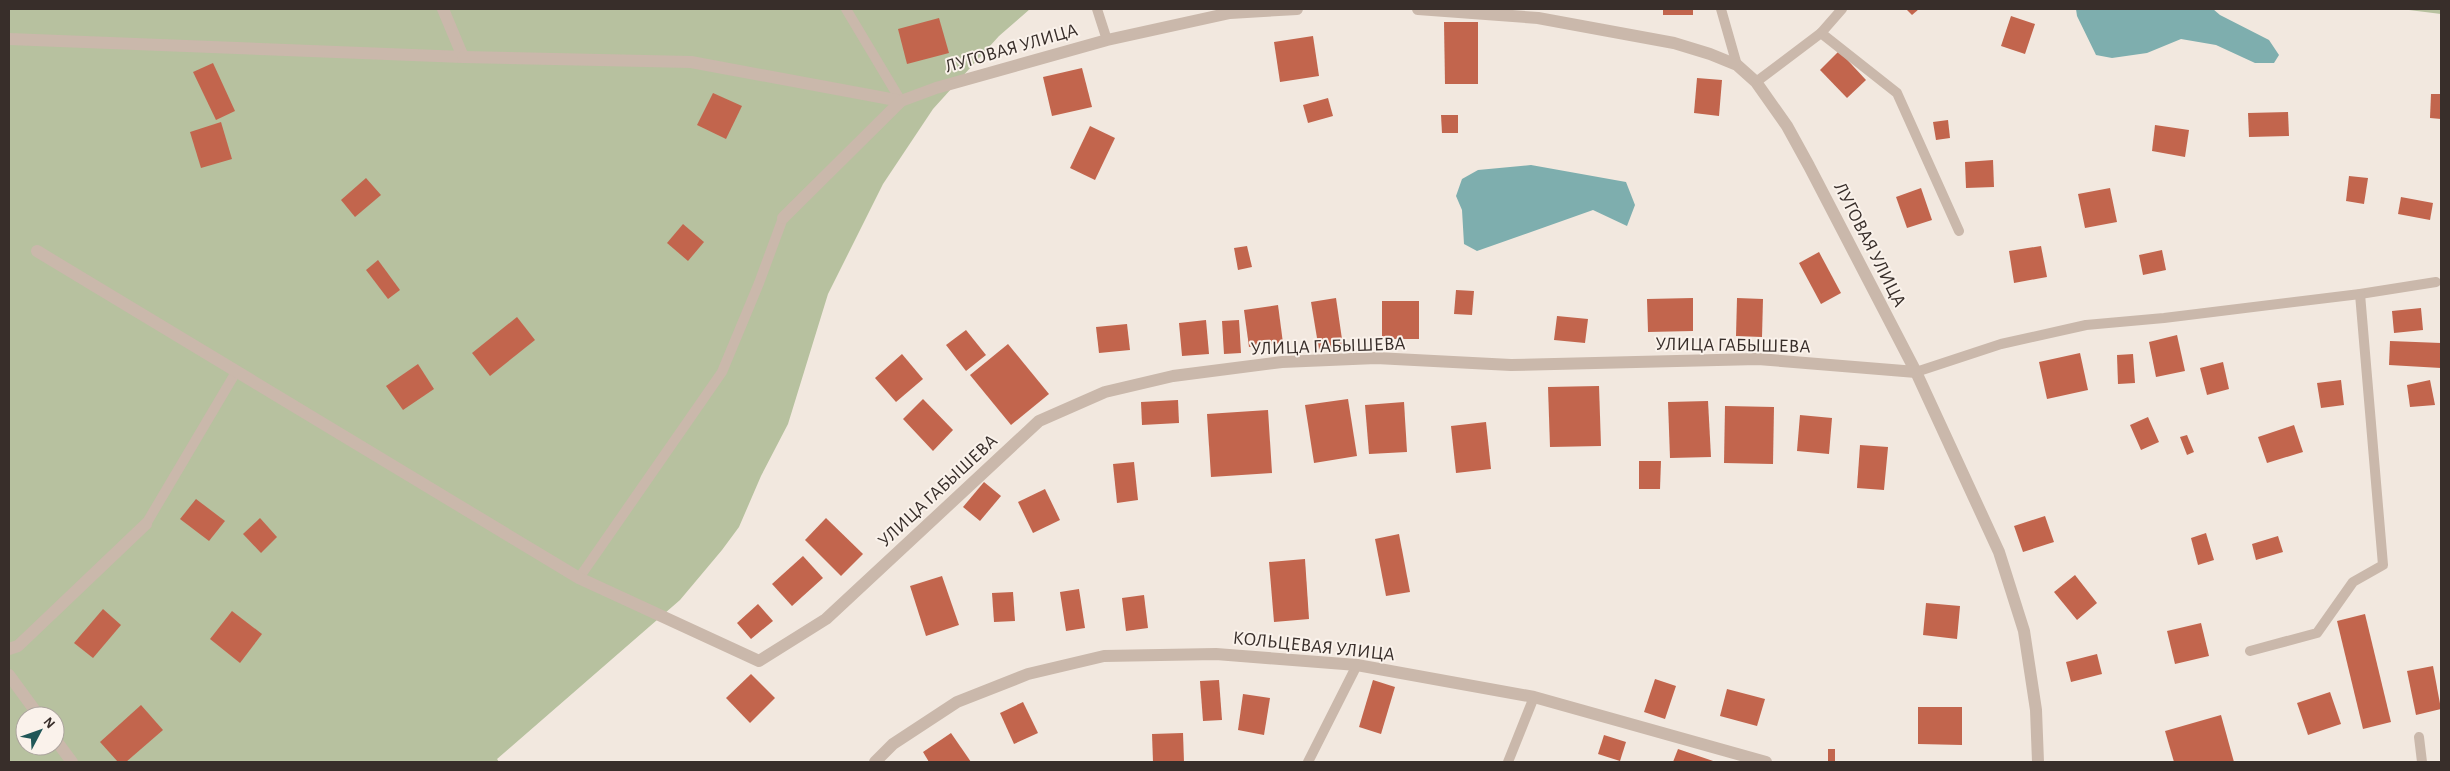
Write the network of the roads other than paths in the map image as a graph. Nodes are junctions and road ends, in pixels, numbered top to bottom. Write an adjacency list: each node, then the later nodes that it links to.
1 (443, 9): 12 (street)
2 (846, 9): 15 (lane)
3 (1097, 9): 11 (lane)
4 (1297, 9): 11 (street, ЛУГОВАЯ УЛИЦА)
5 (1418, 9): 8 (street, ЛУГОВАЯ УЛИЦА)
6 (1721, 9): 13 (lane)
7 (1842, 9): 9 (lane)
8 (1536, 13): 13 (street, ЛУГОВАЯ УЛИЦА)
9 (1821, 33): 14 (lane); 17 (lane)
10 (9, 39): 12 (street)
11 (1107, 40): 15 (street, ЛУГОВАЯ УЛИЦА)
12 (463, 57): 15 (street)
13 (1736, 65): 14 (street, ЛУГОВАЯ УЛИЦА)
14 (1756, 82): 22 (street, ЛУГОВАЯ УЛИЦА)
15 (901, 101): 16 (street, ЛУГОВАЯ УЛИЦА)
16 (783, 218): 24 (lane)
17 (1959, 231)
18 (37, 251): 21 (street)
19 (2436, 282): 20 (lane)
20 (2360, 294): 22 (lane); 26 (lane)
21 (236, 372): 23 (lane); 24 (street)
22 (1916, 372): 24 (street, УЛИЦА ГАБЫШЕВА); 36 (street, ЛУГОВАЯ УЛИЦА)
23 (146, 524): 25 (street)
24 (579, 578)
25 (9, 649)
26 (2250, 651)
27 (1357, 665): 29 (street, КОЛЬЦЕВАЯ УЛИЦА); 32 (street, КОЛЬЦЕВАЯ УЛИЦА); 33 (lane)
28 (9, 675): 30 (street)
29 (1534, 697): 34 (lane); 35 (street, КОЛЬЦЕВАЯ УЛИЦА)
30 (32, 706)
31 (2419, 737): 37 (lane)
32 (875, 762)
33 (1308, 762)
34 (1508, 762)
35 (1766, 762)
36 (2038, 762)
37 (2422, 762)

